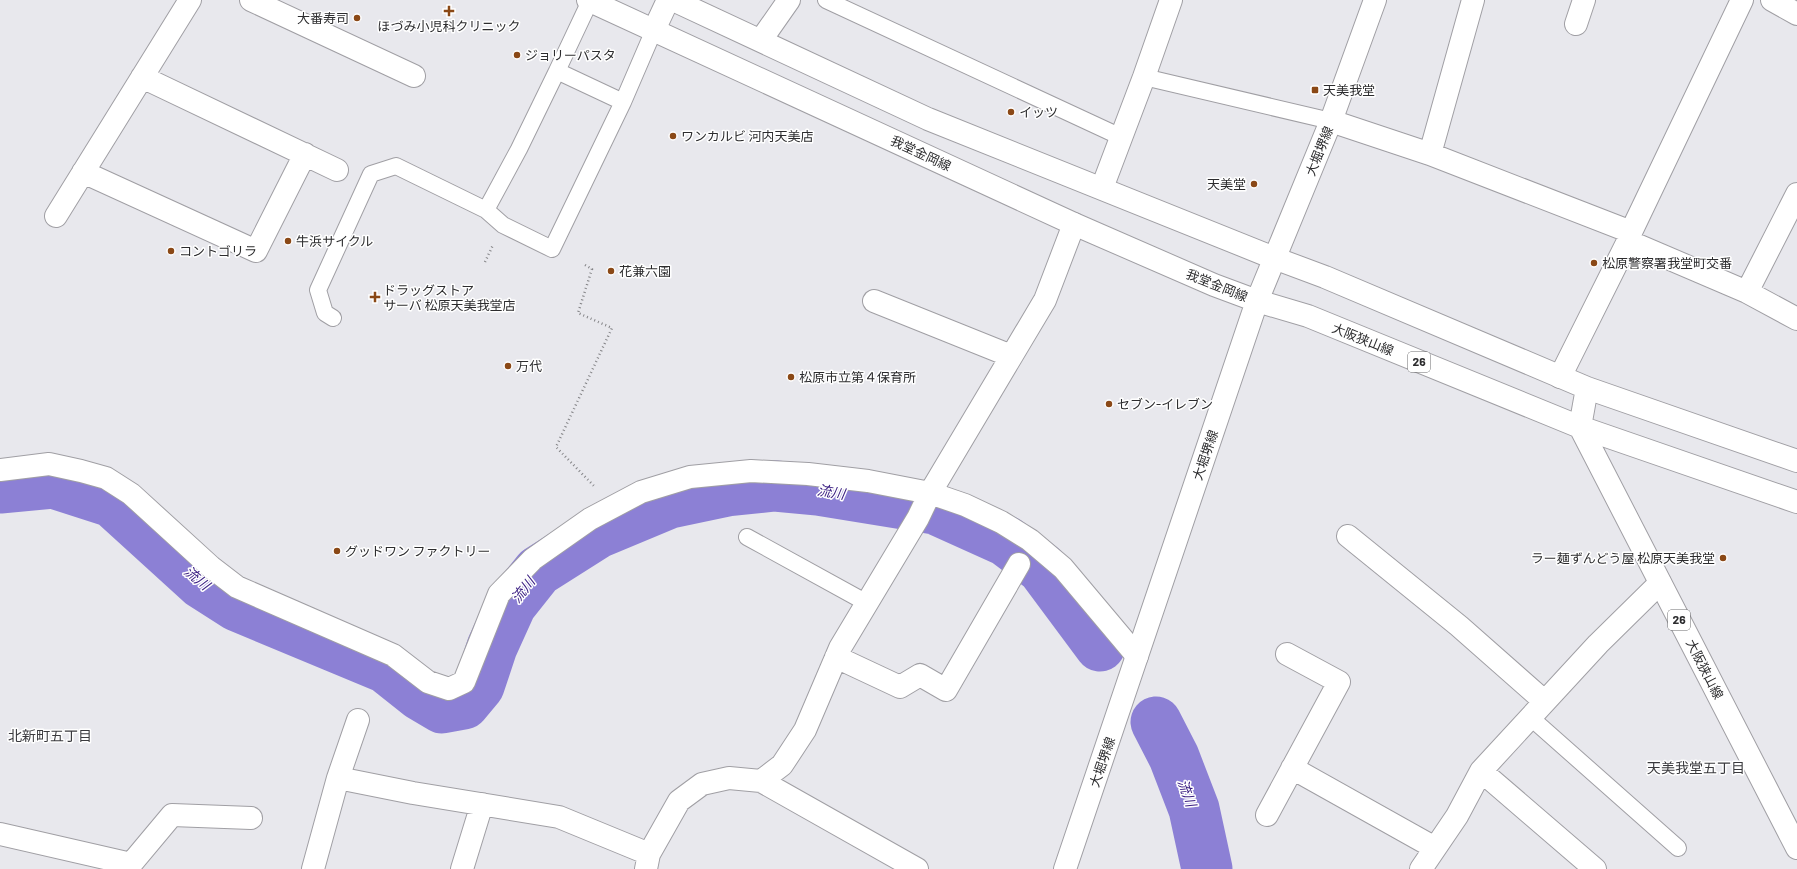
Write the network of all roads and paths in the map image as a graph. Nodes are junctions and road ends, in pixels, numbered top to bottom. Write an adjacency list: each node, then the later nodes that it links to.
1 (190, 0): 20 (street)
2 (251, 0): 19 (street)
3 (668, 0): 16 (street)
4 (673, 0): 17 (street)
5 (789, 0): 17 (street)
6 (826, 0): 24 (lane)
7 (1171, 0): 21 (street)
8 (1375, 0): 23 (street, 大堀堺線)
9 (1473, 0): 26 (street)
10 (1584, 0): 15 (street)
11 (1742, 0): 34 (street)
12 (1772, 0): 14 (street)
13 (589, 1): 16 (street, 我堂金岡線); 18 (lane)
14 (1797, 14)
15 (1576, 24)
16 (654, 30): 22 (lane); 33 (street, 我堂金岡線)
17 (761, 40): 29 (street)
18 (557, 71): 22 (lane); 31 (lane)
19 (414, 76)
20 (142, 77): 25 (street); 28 (street)
21 (1144, 77): 23 (lane); 24 (street)
22 (623, 102): 31 (lane)
23 (1331, 121): 26 (street); 35 (street, 大堀堺線)
24 (1121, 138): 29 (street)
25 (305, 154): 27 (street); 28 (street)
26 (1430, 154): 34 (street)
27 (337, 170)
28 (83, 172): 32 (street)
29 (1102, 188): 35 (street)
30 (1797, 194): 37 (street)
31 (486, 210): 40 (lane)
32 (56, 216)
33 (1074, 224): 38 (street, 我堂金岡線); 42 (street)
34 (1630, 237): 37 (street); 43 (street)
35 (1274, 258): 38 (street, 大堀堺線); 43 (street)
36 (585, 265): 50 (path)
37 (1747, 292): 41 (street)
38 (1257, 301): 45 (street, 大阪狭山線 / 26); 57 (street, 大堀堺線)
39 (874, 302): 42 (street)
40 (332, 318)
41 (1797, 319)
42 (1010, 356): 49 (street)
43 (1560, 377): 44 (street)
44 (1587, 388): 45 (street); 46 (street)
45 (1580, 427): 48 (street, 大阪狭山線 / 26); 54 (street, 大阪狭山線 / 26)
46 (1797, 461)
47 (0, 470): 50 (street)
48 (1797, 502)
49 (925, 504): 50 (street); 55 (street); 57 (street)
50 (614, 506)
51 (1348, 536): 59 (street)
52 (747, 537): 55 (lane)
53 (1019, 564): 58 (street)
54 (1660, 583): 59 (street); 71 (street, 大阪狭山線 / 26)
55 (867, 603): 58 (street)
56 (1287, 654): 61 (street)
57 (1137, 656): 77 (street, 大堀堺線)
58 (836, 657): 64 (street)
59 (1537, 709): 62 (street); 70 (lane)
60 (358, 720): 63 (street)
61 (1292, 768): 66 (street); 69 (street)
62 (1481, 771): 69 (street); 79 (street)
63 (338, 778): 65 (street); 74 (street)
64 (761, 781): 72 (street); 76 (street)
65 (482, 804): 72 (street); 75 (street)
66 (1267, 815)
67 (252, 818): 73 (street)
68 (0, 834): 73 (street)
69 (1435, 848): 78 (street)
70 (1678, 848)
71 (1797, 848)
72 (647, 861)
73 (130, 867)
74 (313, 869)
75 (462, 869)
76 (917, 869)
77 (1065, 869)
78 (1421, 869)
79 (1595, 869)

